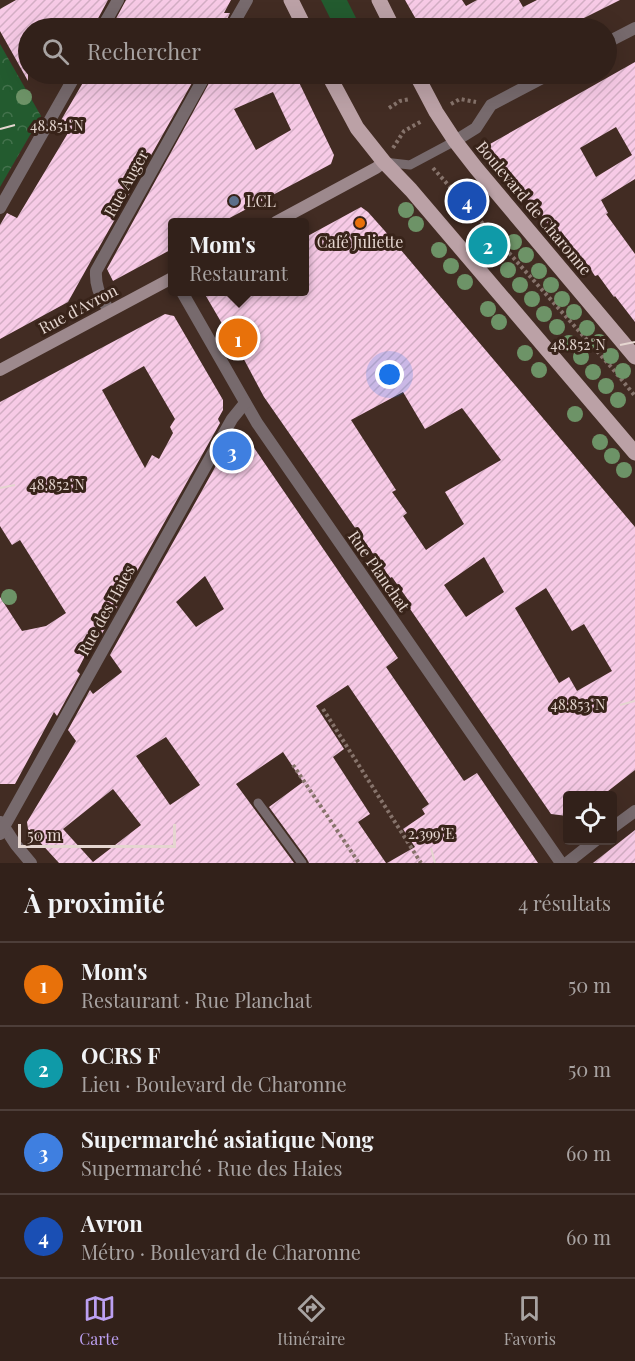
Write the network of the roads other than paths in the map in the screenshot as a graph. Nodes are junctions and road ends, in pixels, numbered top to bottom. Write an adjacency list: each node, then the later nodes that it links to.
1 (118, 0): 5 (street)
2 (247, 0): 6 (street)
3 (291, 0): 7 (main road)
4 (379, 0): 8 (main road)
5 (108, 18)
6 (237, 18)
7 (300, 18)
8 (388, 18)
9 (635, 28): 10 (street)
10 (617, 37)
11 (70, 84): 18 (street)
12 (200, 84): 22 (street, Rue Auger)
13 (333, 84): 17 (main road)
14 (421, 84): 16 (main road, Boulevard de Charonne)
15 (531, 84): 16 (street)
16 (455, 141): 17 (lane); 23 (main road, Boulevard de Charonne)
17 (384, 162): 19 (street); 26 (main road)
18 (0, 208)
19 (283, 218)
20 (168, 280): 22 (street, Rue d'Avron)
21 (185, 296): 25 (street, Rue Planchat)
22 (109, 311): 24 (street, Rue d'Avron)
23 (635, 357)
24 (0, 370)
25 (245, 404): 30 (street, Rue des Haies); 34 (street, Rue Planchat)
26 (635, 453)
27 (258, 803): 33 (lane)
28 (635, 811): 29 (street)
29 (617, 824)
30 (1, 827): 32 (street)
31 (590, 845): 35 (street)
32 (31, 863)
33 (302, 863)
34 (561, 863)
35 (567, 863)

